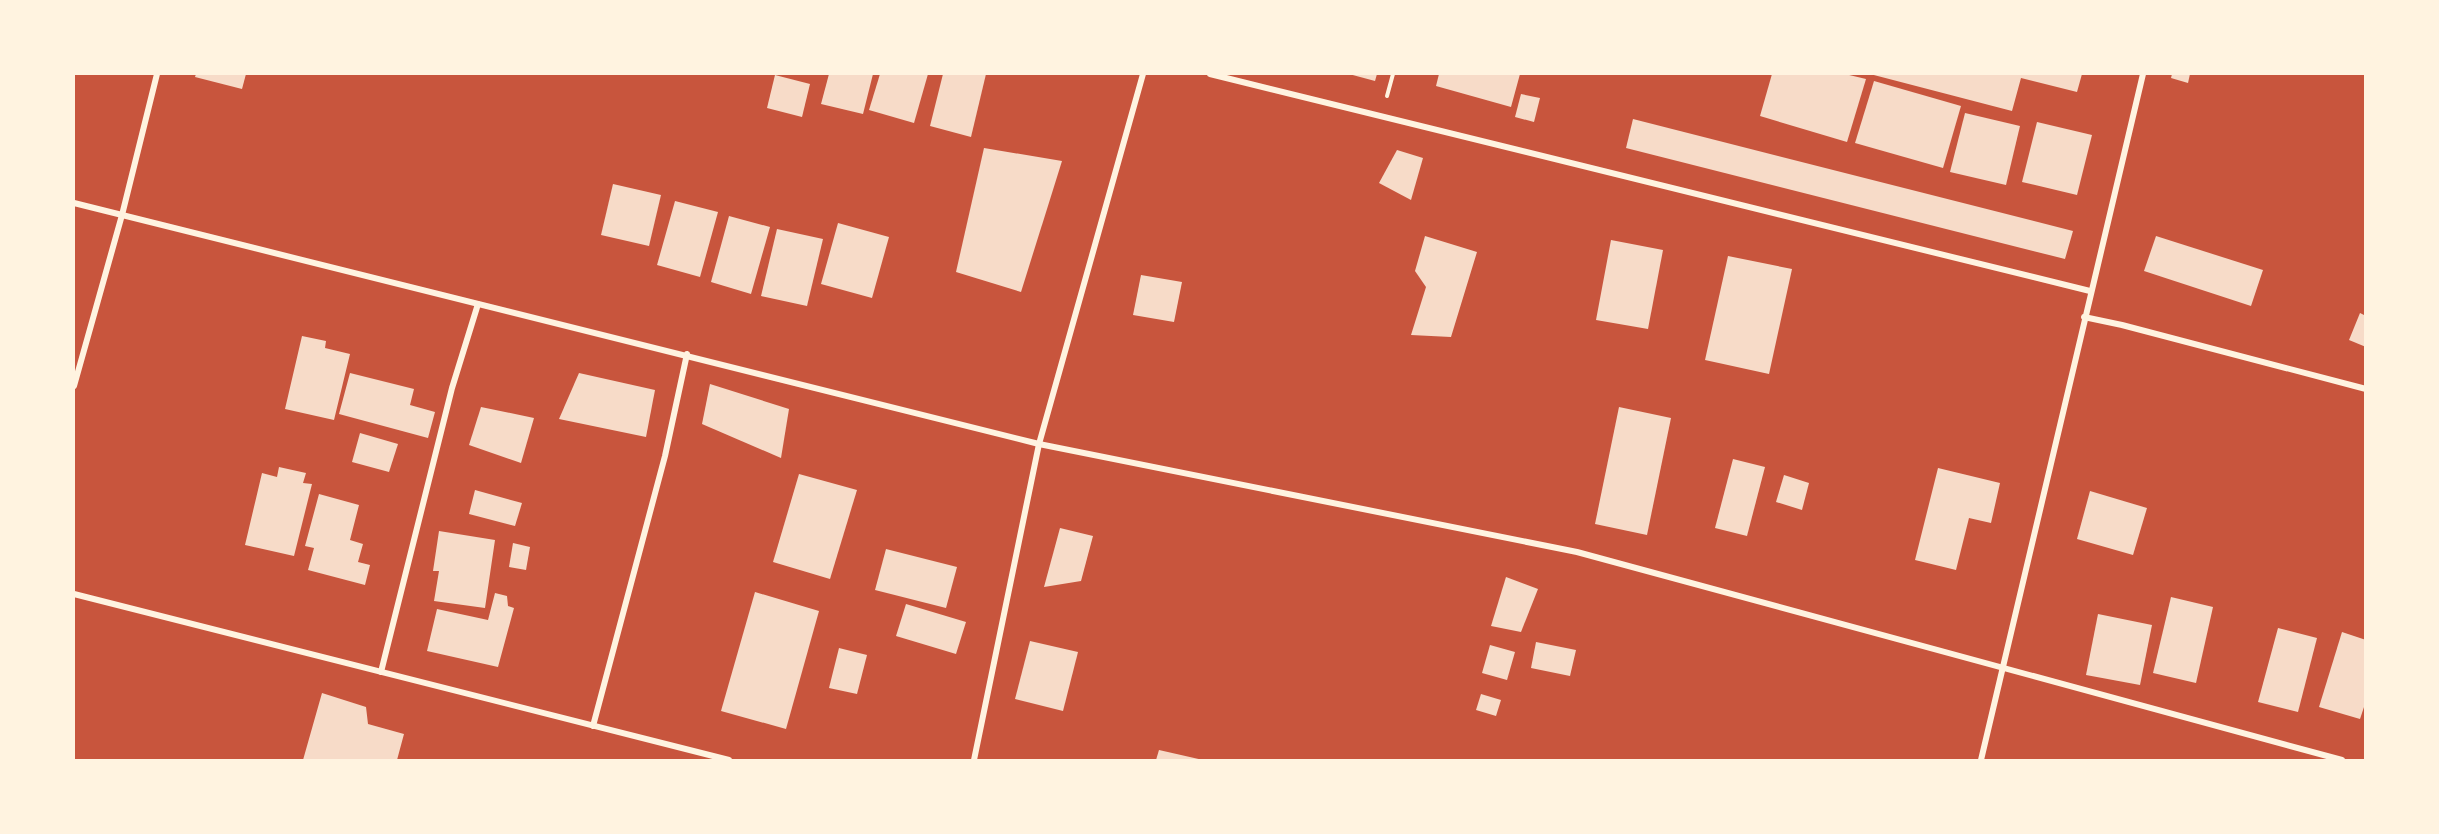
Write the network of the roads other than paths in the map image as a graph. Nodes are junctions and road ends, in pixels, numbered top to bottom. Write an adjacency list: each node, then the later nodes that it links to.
1 (158, 74): 6 (street)
2 (1143, 74): 13 (street)
3 (1210, 74): 7 (street)
4 (2143, 74): 7 (street)
5 (74, 203): 6 (street)
6 (122, 215): 8 (street); 11 (street)
7 (2090, 291): 9 (street)
8 (478, 304): 10 (street); 16 (street)
9 (2084, 317): 12 (street); 15 (street)
10 (687, 354): 13 (street); 17 (street)
11 (74, 386)
12 (2366, 389)
13 (1039, 444): 15 (street); 19 (street)
14 (74, 594): 16 (street)
15 (2003, 669): 20 (street); 21 (street)
16 (381, 672): 17 (street)
17 (593, 726): 18 (street)
18 (729, 760)
19 (974, 760)
20 (1981, 760)
21 (2342, 760)

